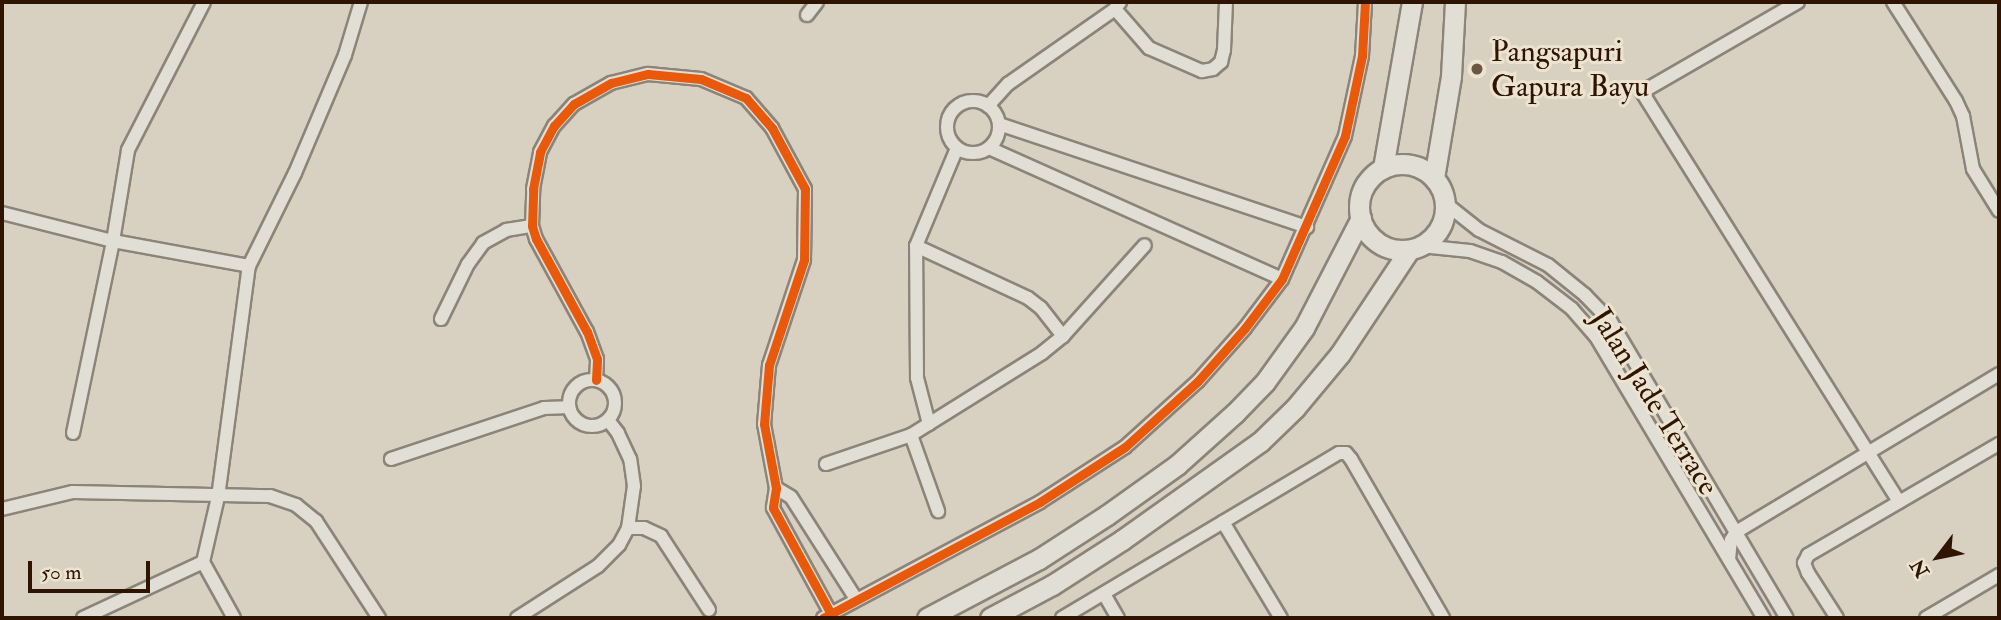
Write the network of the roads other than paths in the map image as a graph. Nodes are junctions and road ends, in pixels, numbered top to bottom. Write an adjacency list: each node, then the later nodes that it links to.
1 (204, 2): 24 (street)
2 (361, 2): 28 (street)
3 (817, 2): 11 (street)
4 (1226, 2): 10 (street)
5 (1365, 2): 23 (street)
6 (1412, 2): 16 (street)
7 (1455, 2): 17 (street)
8 (1798, 2): 40 (street)
9 (1893, 2): 19 (street)
10 (1118, 5): 12 (street)
11 (807, 15)
12 (988, 106): 13 (street); 14 (street)
13 (999, 124): 15 (street); 23 (street)
14 (957, 148): 15 (street); 26 (street)
15 (989, 148): 29 (street)
16 (1383, 168): 17 (street); 21 (street)
17 (1434, 178): 18 (street)
18 (1445, 203): 27 (street); 51 (street, Jalan Jade Terrace)
19 (1999, 211)
20 (2, 213): 24 (street)
21 (1361, 218): 27 (street); 63 (street)
22 (532, 226): 30 (street); 33 (street); 43 (street)
23 (1307, 227): 29 (street)
24 (113, 241): 28 (street); 37 (street)
25 (1144, 245): 31 (street)
26 (916, 246): 31 (street); 36 (street)
27 (1415, 248): 48 (street, Jalan Jade Terrace); 64 (street)
28 (249, 266): 44 (street)
29 (1282, 279): 56 (street)
30 (441, 319)
31 (1063, 336): 36 (street)
32 (1999, 374): 40 (street)
33 (596, 380): 34 (street); 35 (street)
34 (569, 407): 35 (street); 41 (street)
35 (608, 420): 50 (street)
36 (929, 424): 38 (street)
37 (73, 433)
38 (911, 435): 42 (street); 47 (street)
39 (1999, 444): 45 (street)
40 (1868, 453): 45 (street); 51 (street)
41 (391, 458)
42 (826, 464)
43 (776, 488): 56 (street); 58 (street)
44 (218, 497): 46 (street); 53 (street); 61 (street)
45 (1899, 502): 71 (street)
46 (2, 509)
47 (938, 511)
48 (1705, 519): 51 (street); 52 (street, Jalan Jade Terrace)
49 (1223, 522): 55 (street); 67 (street); 68 (street)
50 (628, 528): 57 (street); 62 (street)
51 (1736, 531): 52 (street); 70 (street, Jalan Jade Terrace)
52 (1729, 560): 69 (street, Jalan Jade Terrace)
53 (203, 562): 59 (street); 60 (street)
54 (1999, 575): 72 (street)
55 (1104, 594): 65 (street); 66 (street)
56 (856, 599): 58 (street)
57 (709, 610)
58 (827, 616)
59 (82, 618)
60 (234, 618)
61 (379, 618)
62 (517, 618)
63 (927, 618)
64 (990, 618)
65 (1062, 618)
66 (1118, 618)
67 (1281, 618)
68 (1443, 618)
69 (1764, 618)
70 (1787, 618)
71 (1837, 618)
72 (1926, 618)

